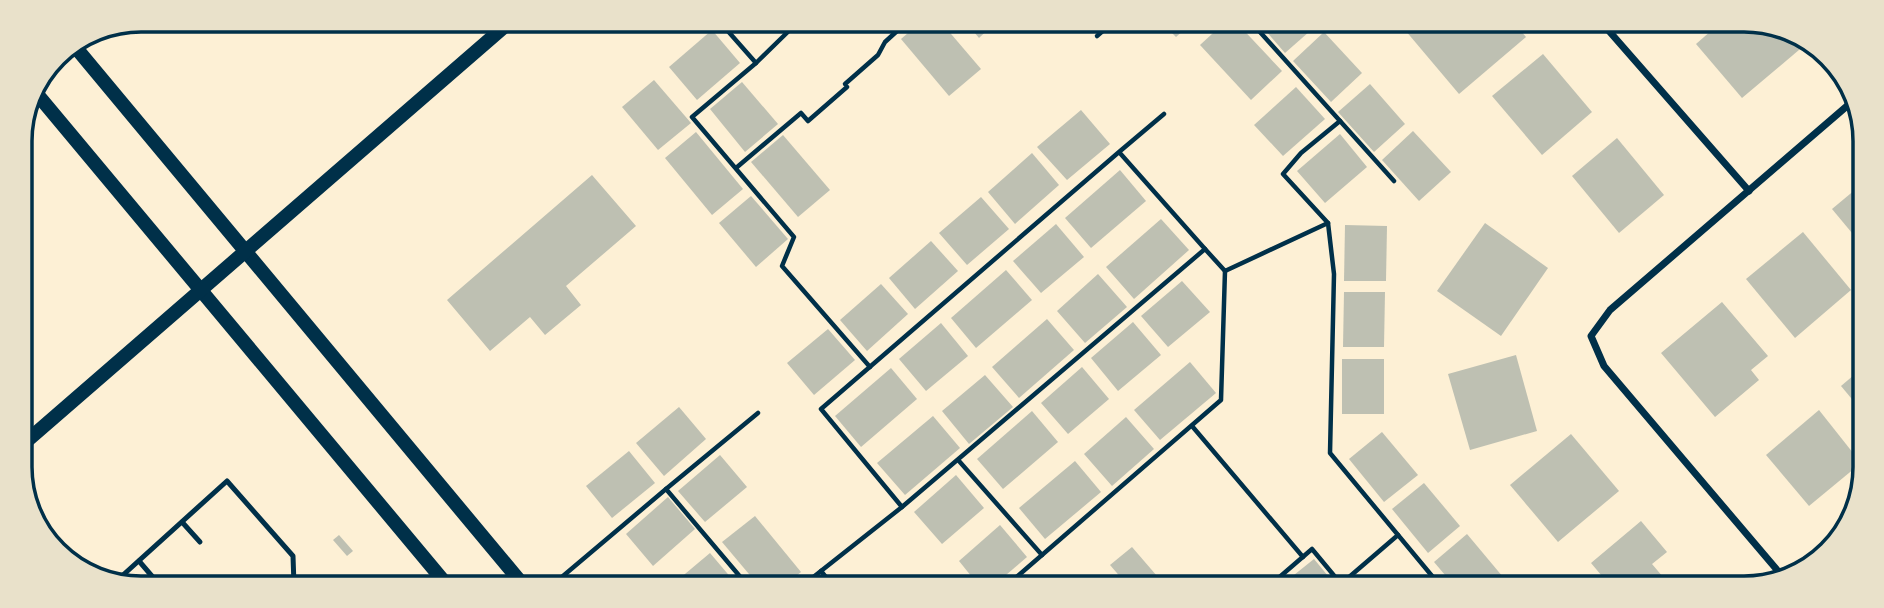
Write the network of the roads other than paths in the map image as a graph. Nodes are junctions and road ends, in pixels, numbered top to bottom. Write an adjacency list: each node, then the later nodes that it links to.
1 (498, 32): 7 (main road)
2 (1610, 32): 6 (street)
3 (79, 51): 7 (main road)
4 (40, 98): 8 (main road)
5 (1847, 106): 6 (street)
6 (1749, 191): 13 (street)
7 (243, 252): 8 (main road); 18 (main road)
8 (199, 290): 9 (main road); 17 (main road)
9 (31, 437)
10 (183, 522): 11 (lane); 12 (lane); 16 (lane)
11 (200, 542)
12 (139, 561): 14 (lane); 15 (lane)
13 (1778, 571)
14 (122, 575)
15 (152, 576)
16 (294, 576)
17 (439, 576)
18 (516, 576)

